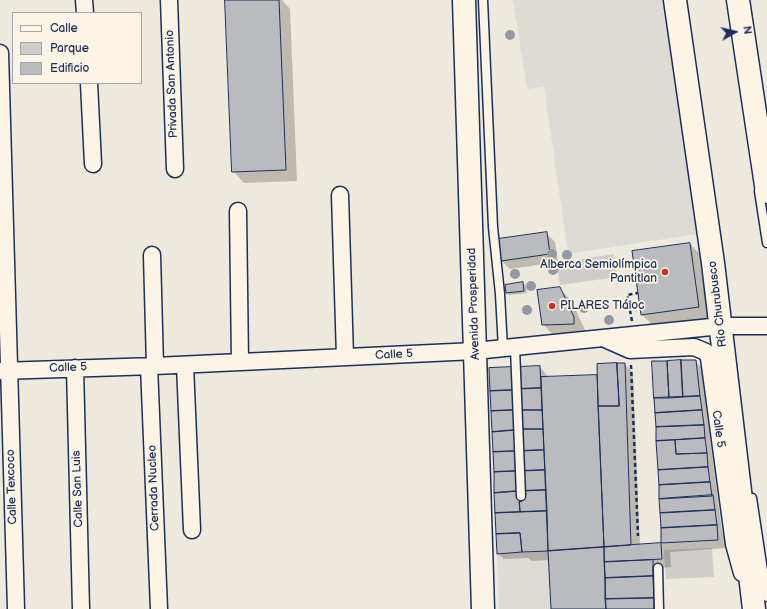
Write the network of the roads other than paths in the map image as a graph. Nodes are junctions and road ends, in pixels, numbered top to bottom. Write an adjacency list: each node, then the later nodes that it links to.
1 (84, 0): 7 (street)
2 (169, 0): 12 (street, Privada San Antonio)
3 (464, 0): 22 (main road, Avenida Prosperidad)
4 (483, 0): 21 (lane)
5 (675, 0): 18 (main road, Río Churubusco)
6 (738, 0): 13 (main road)
7 (85, 12)
8 (0, 53): 28 (street, Calle Texcoco)
9 (740, 71): 16 (lane)
10 (89, 84): 11 (street)
11 (93, 164)
12 (175, 169)
13 (767, 192)
14 (340, 196): 23 (street)
15 (238, 212): 24 (street)
16 (767, 243)
17 (152, 255): 26 (street, Cerrada Nucleo)
18 (728, 326): 19 (street, Calle 5); 20 (street, Calle 5); 39 (main road, Río Churubusco)
19 (767, 326)
20 (632, 342): 21 (street, Calle 5); 39 (street, Calle 5)
21 (509, 348): 22 (street, Calle 5); 30 (lane)
22 (475, 351): 23 (street, Calle 5); 37 (main road, Avenida Prosperidad)
23 (345, 357): 24 (street, Calle 5)
24 (240, 362): 25 (street, Calle 5)
25 (185, 365): 26 (street, Calle 5); 31 (street)
26 (152, 366): 27 (street, Calle 5); 36 (street, Cerrada Nucleo)
27 (75, 368): 28 (street, Calle 5); 35 (street, Calle San Luis)
28 (4, 371): 34 (street, Calle Texcoco)
29 (750, 489): 33 (lane)
30 (521, 496)
31 (192, 530)
32 (658, 568): 38 (lane)
33 (767, 597)
34 (16, 609)
35 (81, 609)
36 (159, 609)
37 (483, 609)
38 (659, 609)
39 (753, 609)

